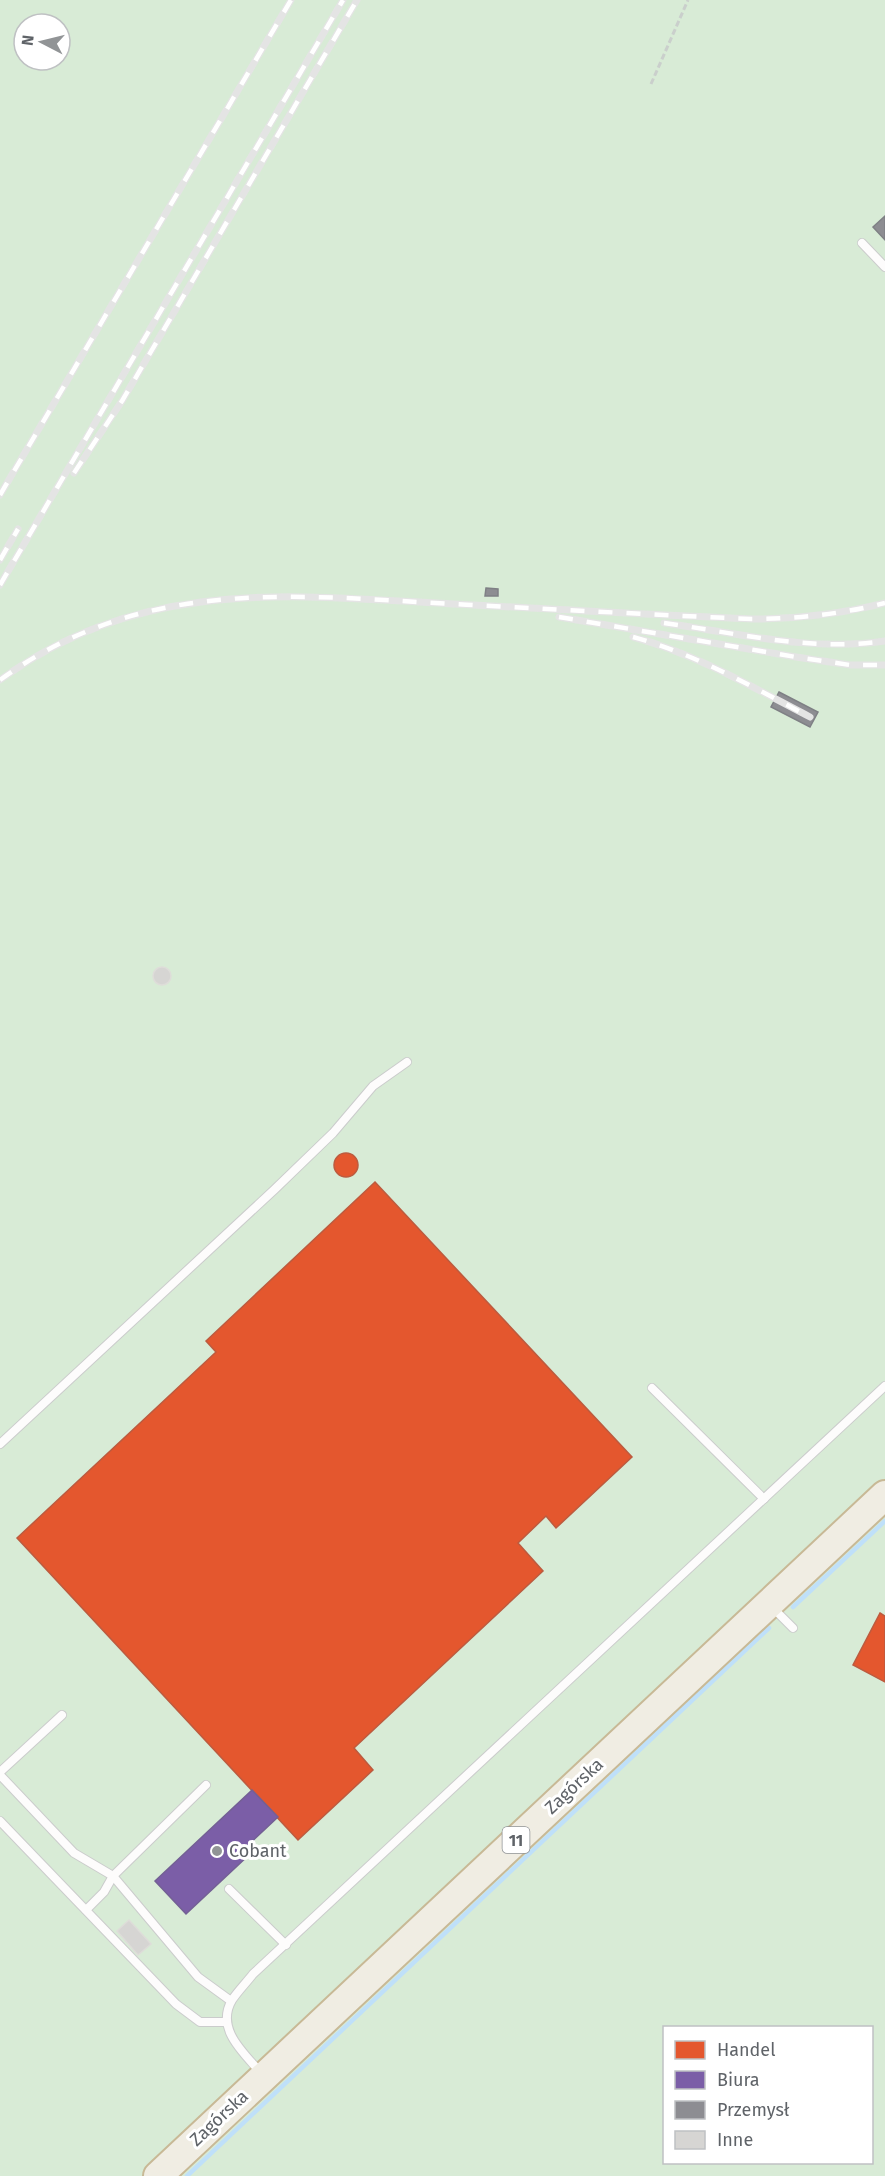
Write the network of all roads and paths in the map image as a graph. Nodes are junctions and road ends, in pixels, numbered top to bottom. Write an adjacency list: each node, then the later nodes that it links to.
1 (688, 0): 2 (path)
2 (651, 84)
3 (862, 243): 4 (lane)
4 (885, 267)
5 (406, 1062): 8 (lane)
6 (885, 1386): 10 (lane)
7 (652, 1388): 10 (lane)
8 (0, 1444)
9 (885, 1495): 11 (highway, Zagórska / 11)
10 (764, 1499): 20 (lane)
11 (769, 1604): 12 (lane); 23 (highway, Zagórska / 11)
12 (793, 1628)
13 (62, 1715): 14 (lane)
14 (0, 1773): 17 (lane)
15 (206, 1785): 17 (lane)
16 (0, 1821): 19 (lane)
17 (113, 1876): 19 (lane); 21 (lane)
18 (229, 1889): 20 (lane)
19 (86, 1910): 22 (lane)
20 (286, 1945): 21 (lane)
21 (231, 2001): 22 (lane)
22 (227, 2022): 23 (lane)
23 (264, 2076): 24 (highway, Zagórska / 11)
24 (158, 2176)

